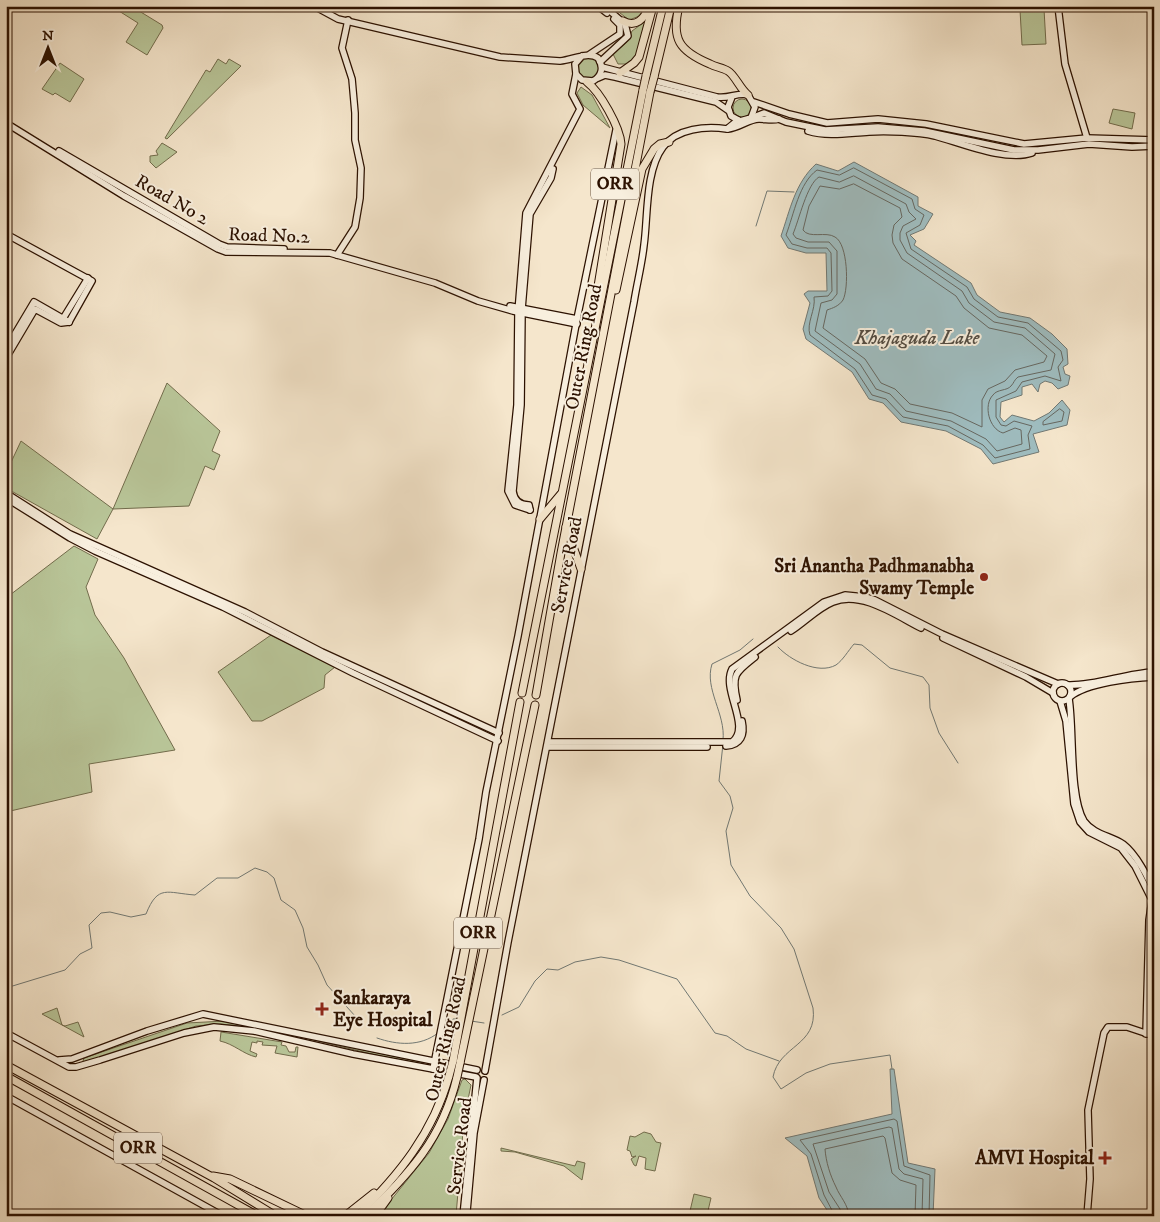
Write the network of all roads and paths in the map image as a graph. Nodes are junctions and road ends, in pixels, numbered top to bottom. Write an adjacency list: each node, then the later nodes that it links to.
1 (314, 6): 10 (main road)
2 (598, 6): 11 (main road)
3 (604, 6): 11 (main road)
4 (649, 6): 11 (highway)
5 (653, 6): 17 (highway)
6 (663, 6): 18 (highway, Outer Ring Road / ORR)
7 (671, 6): 18 (highway, Outer Ring Road / ORR)
8 (679, 6): 23 (highway)
9 (1058, 6): 36 (main road)
10 (348, 20): 14 (main road); 42 (main road)
11 (622, 25): 12 (main road); 15 (main road)
12 (590, 54): 13 (main road); 15 (main road)
13 (582, 56): 14 (main road); 16 (main road)
14 (560, 61): 16 (main road)
15 (601, 65): 17 (main road); 19 (main road)
16 (575, 71): 20 (main road); 21 (main road)
17 (620, 72): 24 (main road)
18 (650, 76): 22 (highway, Outer Ring Road / ORR, bridge)
19 (598, 78): 20 (main road); 26 (main road)
20 (586, 81): 21 (main road); 32 (highway, ORR)
21 (572, 91): 44 (main road)
22 (647, 91): 49 (highway, Outer Ring Road / ORR); 51 (highway, Outer Ring Road / ORR)
23 (748, 95): 24 (main road); 25 (main road)
24 (732, 97): 26 (main road)
25 (754, 102): 27 (main road); 36 (main road)
26 (730, 113): 30 (main road)
27 (752, 118): 29 (main road); 30 (main road)
28 (6, 119): 42 (main road, Road No 2)
29 (779, 119): 33 (main road); 35 (main road)
30 (738, 120): 33 (main road)
31 (6, 123): 40 (main road, Road No 2)
32 (617, 128): 47 (main road, Service Road); 49 (highway, ORR)
33 (727, 129): 38 (main road)
34 (808, 131): 35 (main road)
35 (914, 132): 39 (main road)
36 (1087, 138): 37 (main road)
37 (1154, 140)
38 (669, 142): 51 (highway, ORR); 58 (main road, Service Road)
39 (1154, 146)
40 (124, 196): 42 (main road, Road No.2)
41 (6, 234): 43 (main road)
42 (338, 253): 44 (main road)
43 (90, 279): 45 (main road); 46 (main road)
44 (520, 310): 47 (main road); 52 (main road)
45 (64, 318): 46 (main road); 48 (main road)
46 (69, 322): 50 (main road)
47 (577, 322): 56 (main road, Service Road)
48 (6, 348)
49 (589, 356): 54 (highway, Outer Ring Road / ORR)
50 (6, 358)
51 (599, 358): 57 (highway, Outer Ring Road / ORR)
52 (511, 489)
53 (6, 493): 59 (main road)
54 (562, 493): 56 (highway); 60 (highway, Outer Ring Road / ORR)
55 (6, 498): 59 (main road)
56 (540, 519): 78 (main road, Service Road)
57 (566, 527): 58 (highway); 61 (highway, Outer Ring Road / ORR)
58 (581, 569): 80 (main road, Service Road)
59 (186, 588): 67 (main road); 72 (main road)
60 (541, 605): 61 (highway); 68 (highway, Outer Ring Road / ORR)
61 (551, 606): 70 (highway, Outer Ring Road / ORR)
62 (766, 647): 65 (main road); 69 (main road); 80 (main road)
63 (1154, 672): 66 (main road)
64 (1154, 677): 71 (main road)
65 (1058, 684): 66 (main road); 69 (main road)
66 (1068, 685): 71 (main road)
67 (410, 692): 72 (main road); 76 (main road)
68 (522, 692)
69 (1053, 693): 74 (main road)
70 (536, 695)
71 (1070, 698): 74 (main road); 81 (main road)
72 (407, 699): 77 (main road)
73 (520, 702): 91 (highway, Outer Ring Road / ORR)
74 (1060, 702): 82 (main road)
75 (534, 705): 91 (highway, Outer Ring Road / ORR)
76 (452, 712): 77 (main road); 78 (main road)
77 (449, 719): 79 (main road)
78 (499, 733): 79 (main road, Service Road)
79 (498, 741): 90 (main road, Service Road)
80 (547, 744): 96 (main road, Service Road)
81 (1154, 893)
82 (1152, 923): 86 (main road)
83 (268, 1027): 85 (main road); 88 (main road); 90 (main road)
84 (6, 1033): 89 (main road)
85 (266, 1034): 93 (main road); 94 (main road)
86 (1146, 1034): 87 (main road); 114 (main road)
87 (1154, 1036)
88 (79, 1056): 89 (main road); 93 (main road)
89 (57, 1059): 93 (main road)
90 (435, 1062): 94 (main road, Service Road); 95 (main road)
91 (456, 1062): 98 (highway, Outer Ring Road / ORR, bridge)
92 (6, 1065): 102 (highway, ORR)
93 (84, 1065)
94 (433, 1070): 99 (main road, Service Road)
95 (477, 1070): 96 (main road); 99 (main road, Service Road)
96 (485, 1071): 100 (main road, Service Road)
97 (6, 1076): 106 (highway, ORR)
98 (453, 1076): 103 (highway, Outer Ring Road / ORR); 104 (highway, Outer Ring Road / ORR)
99 (476, 1078): 100 (main road, Service Road); 113 (main road, Service Road)
100 (484, 1080): 113 (main road, Service Road)
101 (6, 1096): 105 (main road)
102 (208, 1175): 107 (highway, ORR); 108 (highway)
103 (387, 1185): 109 (highway); 110 (highway)
104 (394, 1189): 111 (highway); 112 (highway)
105 (223, 1216)
106 (258, 1216)
107 (276, 1216)
108 (307, 1216)
109 (345, 1216)
110 (357, 1216)
111 (366, 1216)
112 (375, 1216)
113 (464, 1216)
114 (1087, 1216)

